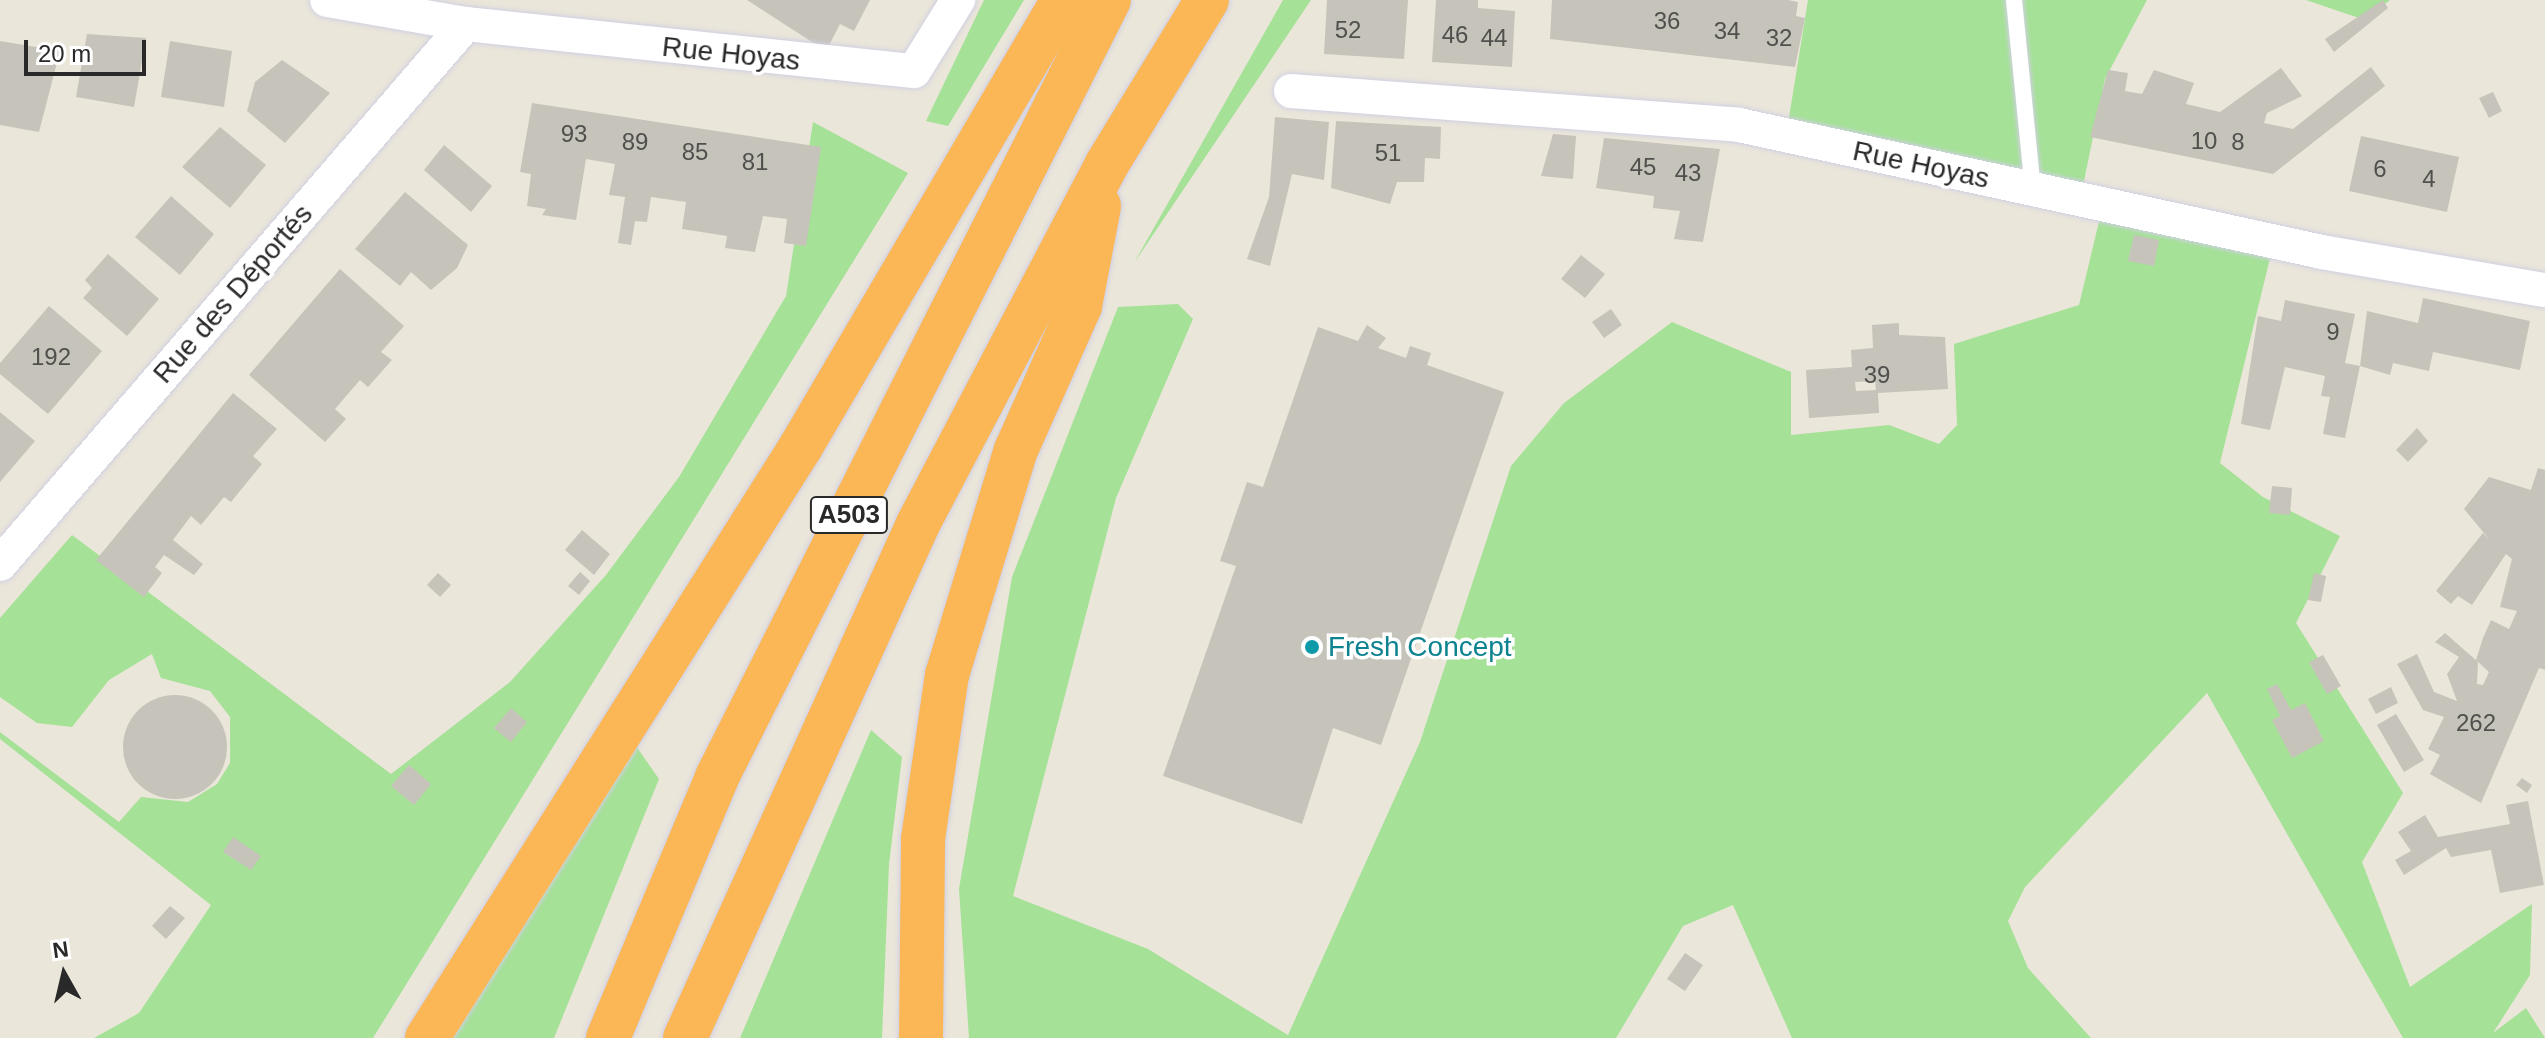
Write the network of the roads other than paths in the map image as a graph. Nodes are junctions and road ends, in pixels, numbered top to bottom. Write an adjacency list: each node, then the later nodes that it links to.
1 (327, 0): 7 (street)
2 (958, 0): 7 (street, Rue Hoyas)
3 (1063, 0): 13 (highway)
4 (1109, 0): 14 (highway, A503)
5 (1207, 0): 9 (highway, A503)
6 (2014, 0): 10 (lane)
7 (466, 24): 12 (street, Rue des Déportés)
8 (1291, 91): 10 (street, Rue Hoyas)
9 (1107, 164): 15 (highway, A503); 16 (highway)
10 (2033, 190): 11 (street, Rue Hoyas)
11 (2545, 290)
12 (0, 564)
13 (427, 1038)
14 (608, 1038)
15 (685, 1038)
16 (921, 1038)

